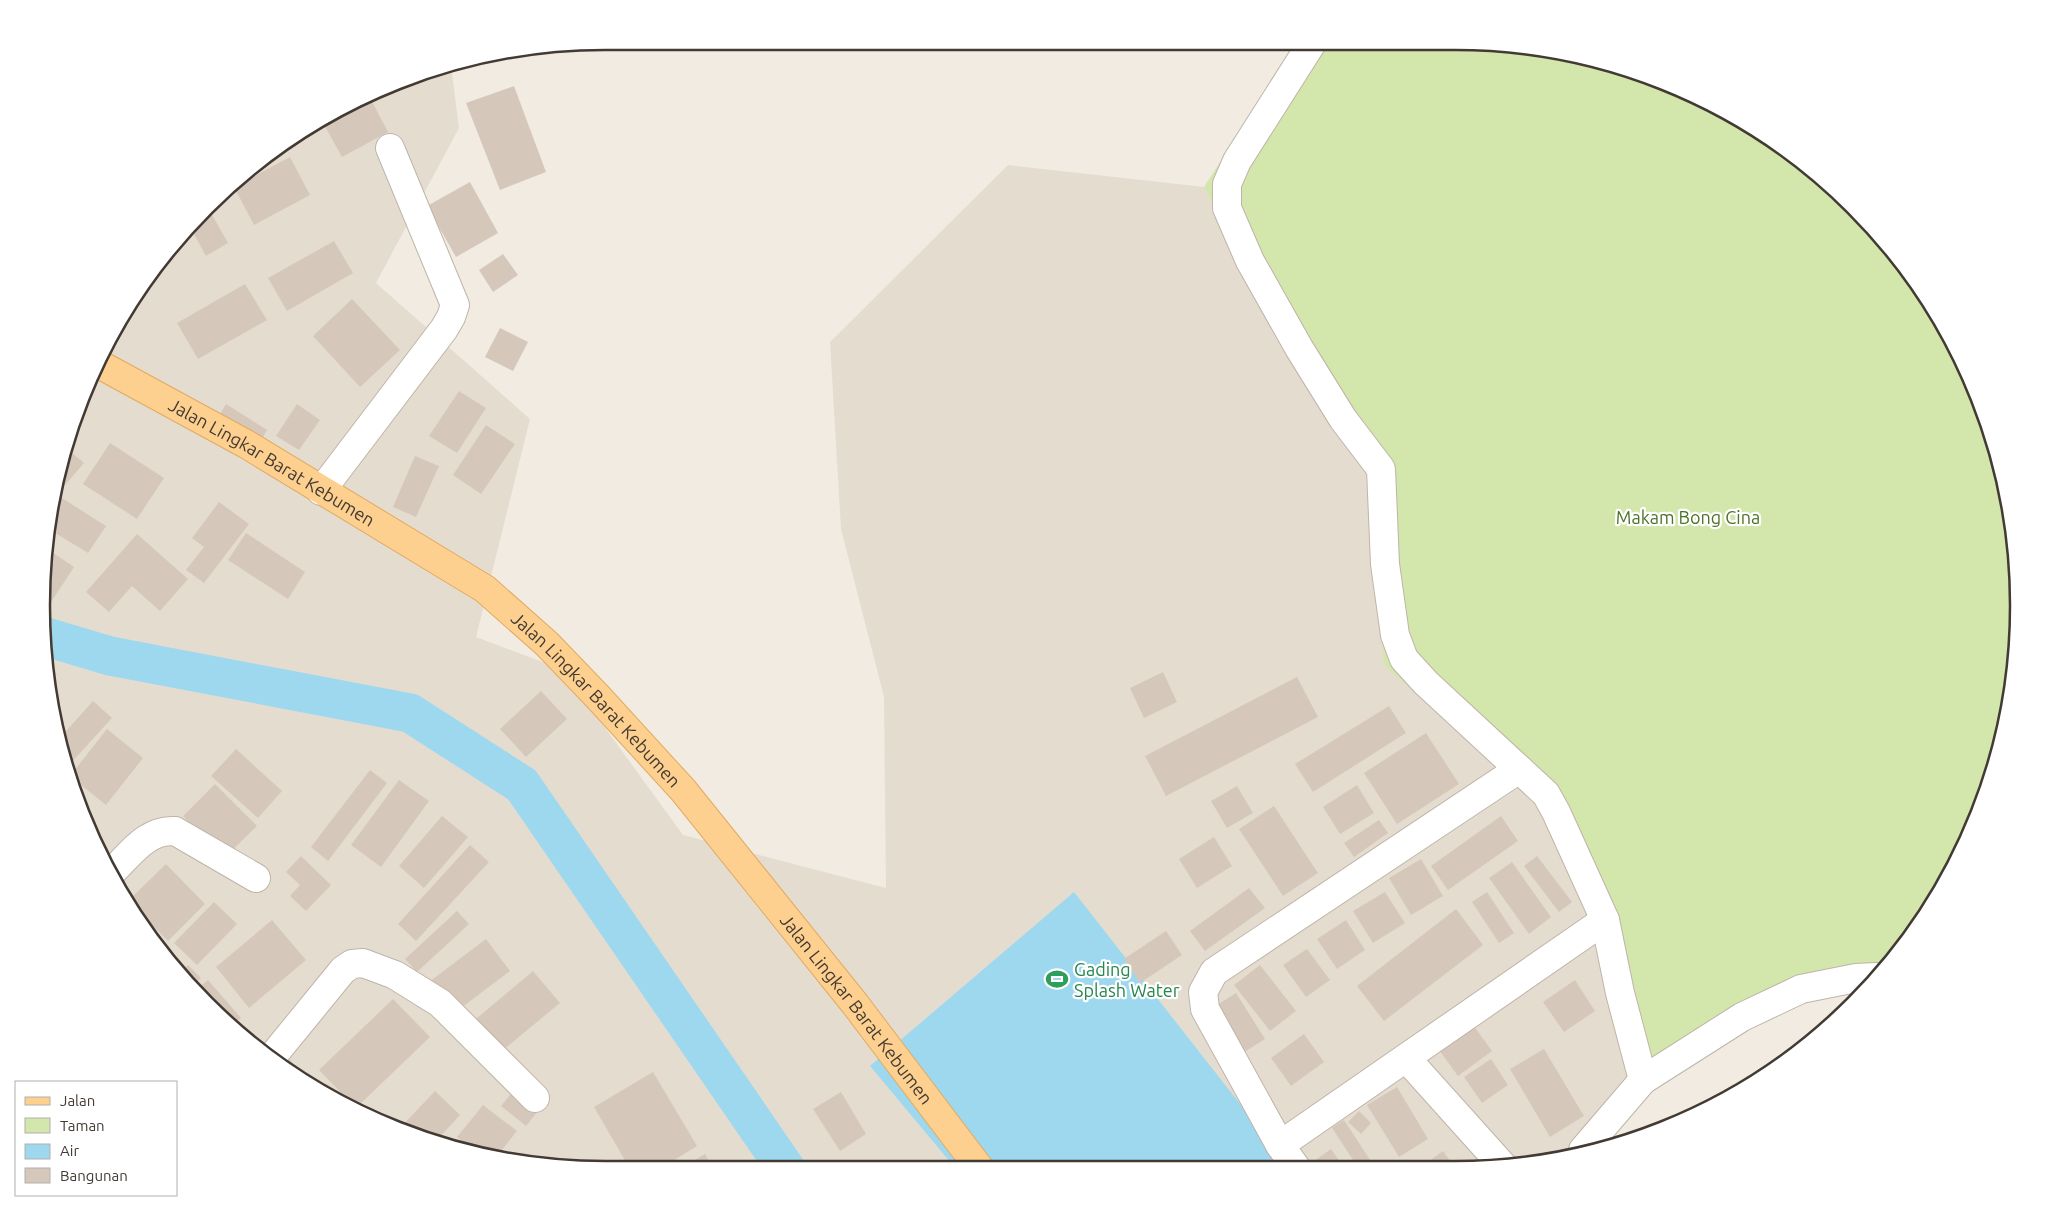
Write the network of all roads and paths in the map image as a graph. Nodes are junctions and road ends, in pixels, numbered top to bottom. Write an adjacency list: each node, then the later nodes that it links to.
1 (1308, 50): 5 (street)
2 (390, 148): 4 (street)
3 (104, 367): 4 (main road, Jalan Lingkar Barat Kebumen)
4 (322, 491): 16 (main road, Jalan Lingkar Barat Kebumen)
5 (1519, 769): 8 (street); 17 (street)
6 (116, 868): 7 (street)
7 (256, 878)
8 (1606, 920): 11 (street); 12 (street)
9 (1867, 977): 12 (street)
10 (276, 1052): 13 (street)
11 (1406, 1058): 15 (street); 17 (street)
12 (1643, 1080): 14 (street)
13 (535, 1098)
14 (1588, 1144)
15 (1497, 1159)
16 (975, 1161)
17 (1288, 1161)

